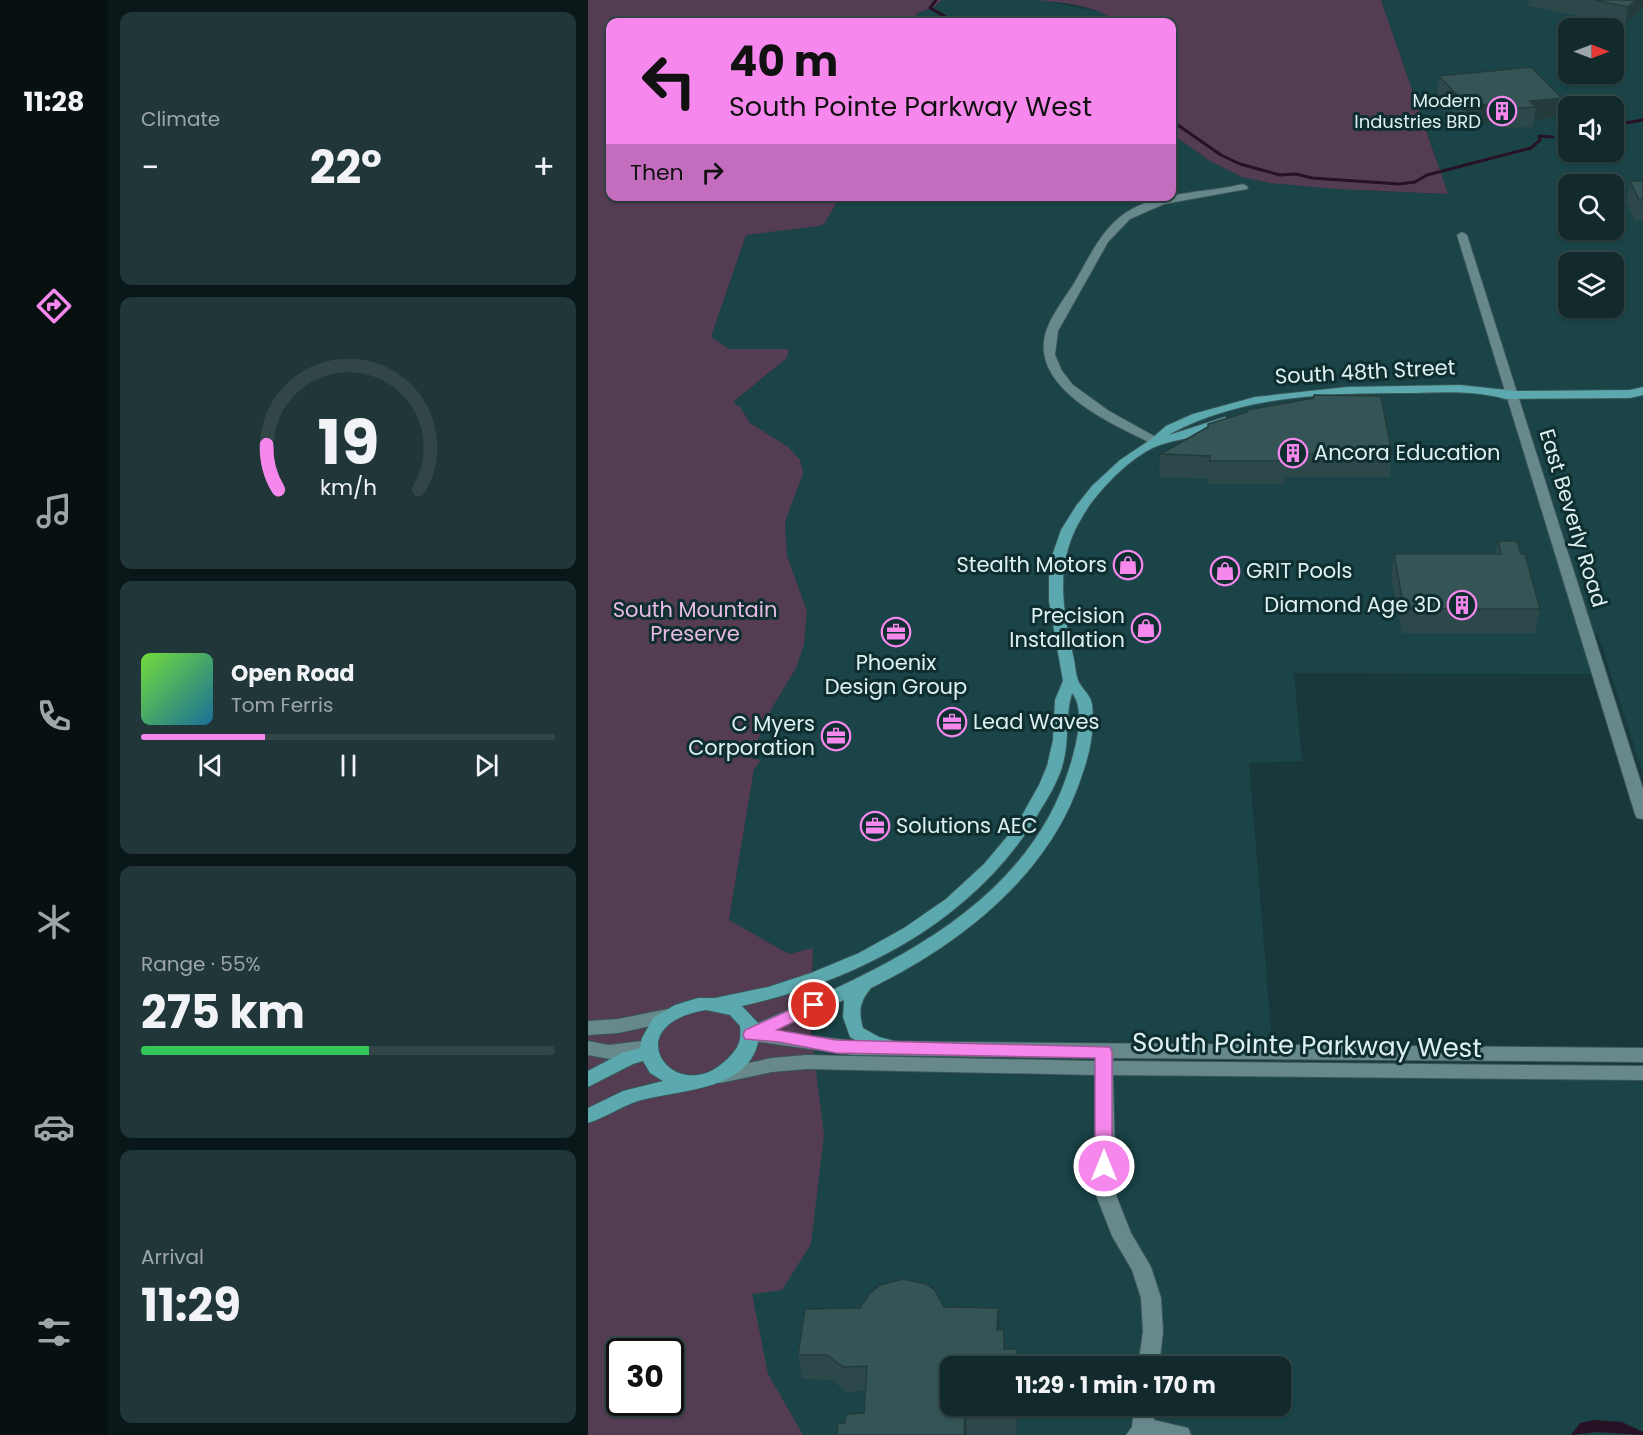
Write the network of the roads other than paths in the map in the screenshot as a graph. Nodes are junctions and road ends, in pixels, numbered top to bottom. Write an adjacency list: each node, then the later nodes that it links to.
1 (1242, 188): 2 (street)
2 (1176, 199)
3 (1168, 201): 9 (street)
4 (1462, 235): 6 (street, East Beverly Road)
5 (1643, 391): 7 (main road, South 48th Street)
6 (1512, 394): 7 (main road, South 48th Street); 9 (main road, South 48th Street); 11 (street, East Beverly Road)
7 (1630, 394): 8 (main road, South 48th Street)
8 (1643, 397)
9 (1157, 441): 10 (main road, South 48th Street)
10 (1071, 681): 12 (main road, South 48th Street); 13 (main road)
11 (1643, 814)
12 (867, 980): 16 (main road, South 48th Street); 17 (main road)
13 (719, 1004): 14 (main road); 16 (main road)
14 (668, 1016): 15 (street); 19 (main road)
15 (588, 1028)
16 (751, 1034): 17 (street, South Pointe Parkway West); 23 (main road)
17 (892, 1047): 21 (street, South Pointe Parkway West)
18 (588, 1048): 19 (street)
19 (649, 1050): 24 (main road); 25 (main road)
20 (1643, 1055): 21 (street, South Pointe Parkway West)
21 (1104, 1060): 22 (street, South Pointe Parkway West); 23 (street, South Pointe Parkway West); 27 (street)
22 (1643, 1073)
23 (720, 1076): 25 (main road)
24 (588, 1080)
25 (693, 1082): 26 (main road)
26 (588, 1116)
27 (1149, 1356)
28 (1143, 1416): 29 (street)
29 (1140, 1434): 30 (street)
30 (1180, 1435)

